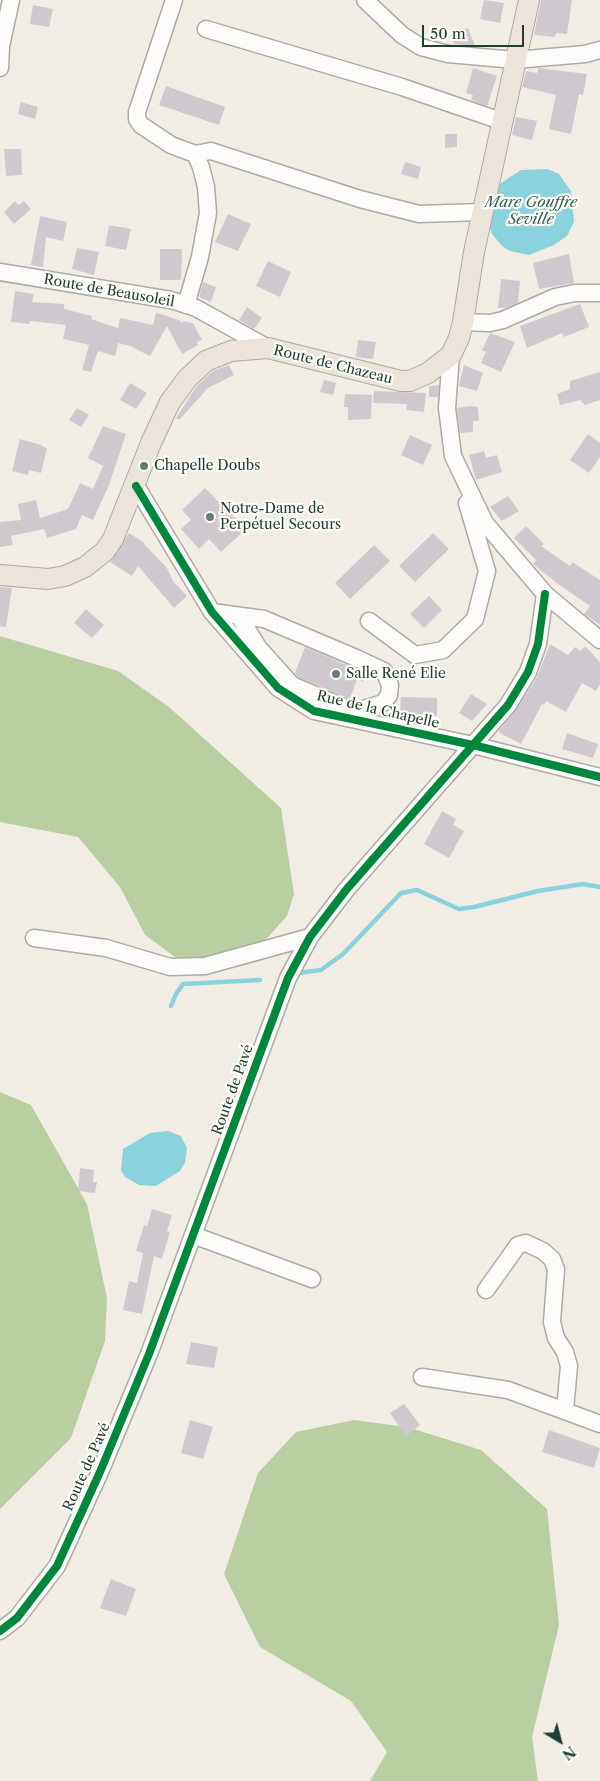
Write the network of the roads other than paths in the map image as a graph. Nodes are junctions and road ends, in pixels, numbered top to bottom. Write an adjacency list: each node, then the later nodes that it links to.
1 (11, 0): 8 (street)
2 (174, 0): 10 (street)
3 (364, 0): 7 (street)
4 (529, 0): 7 (main road, Route de Chazeau)
5 (206, 29): 9 (street)
6 (595, 55): 7 (street)
7 (516, 60): 9 (main road, Route de Chazeau)
8 (0, 68)
9 (502, 121): 11 (main road, Route de Chazeau)
10 (195, 154): 11 (street); 14 (street)
11 (482, 212): 15 (main road, Route de Chazeau)
12 (0, 272): 14 (street, Route de Beausoleil)
13 (600, 293): 15 (street)
14 (186, 305): 16 (street, Route de Beausoleil)
15 (463, 322): 17 (main road, Route de Chazeau)
16 (268, 348): 17 (main road, Route de Chazeau); 19 (main road, Route de Chazeau)
17 (451, 355): 18 (street)
18 (453, 456): 21 (street); 24 (street)
19 (136, 486): 20 (main road, Route de Chazeau); 22 (street, Rue de la Chapelle)
20 (0, 575)
21 (545, 594): 25 (street); 26 (street, Route de Pavé)
22 (212, 612): 23 (street); 26 (street, Rue de la Chapelle)
23 (239, 616): 23 (street)
24 (369, 621)
25 (600, 640)
26 (473, 745): 27 (street, Rue de la Chapelle); 28 (street, Route de Pavé)
27 (600, 777)
28 (310, 937): 29 (street); 30 (street, Route de Pavé)
29 (34, 938)
30 (193, 1235): 31 (street); 36 (street, Route de Pavé)
31 (312, 1279)
32 (486, 1290): 34 (street)
33 (422, 1377): 34 (street)
34 (564, 1410): 35 (street)
35 (600, 1424)
36 (0, 1631)

